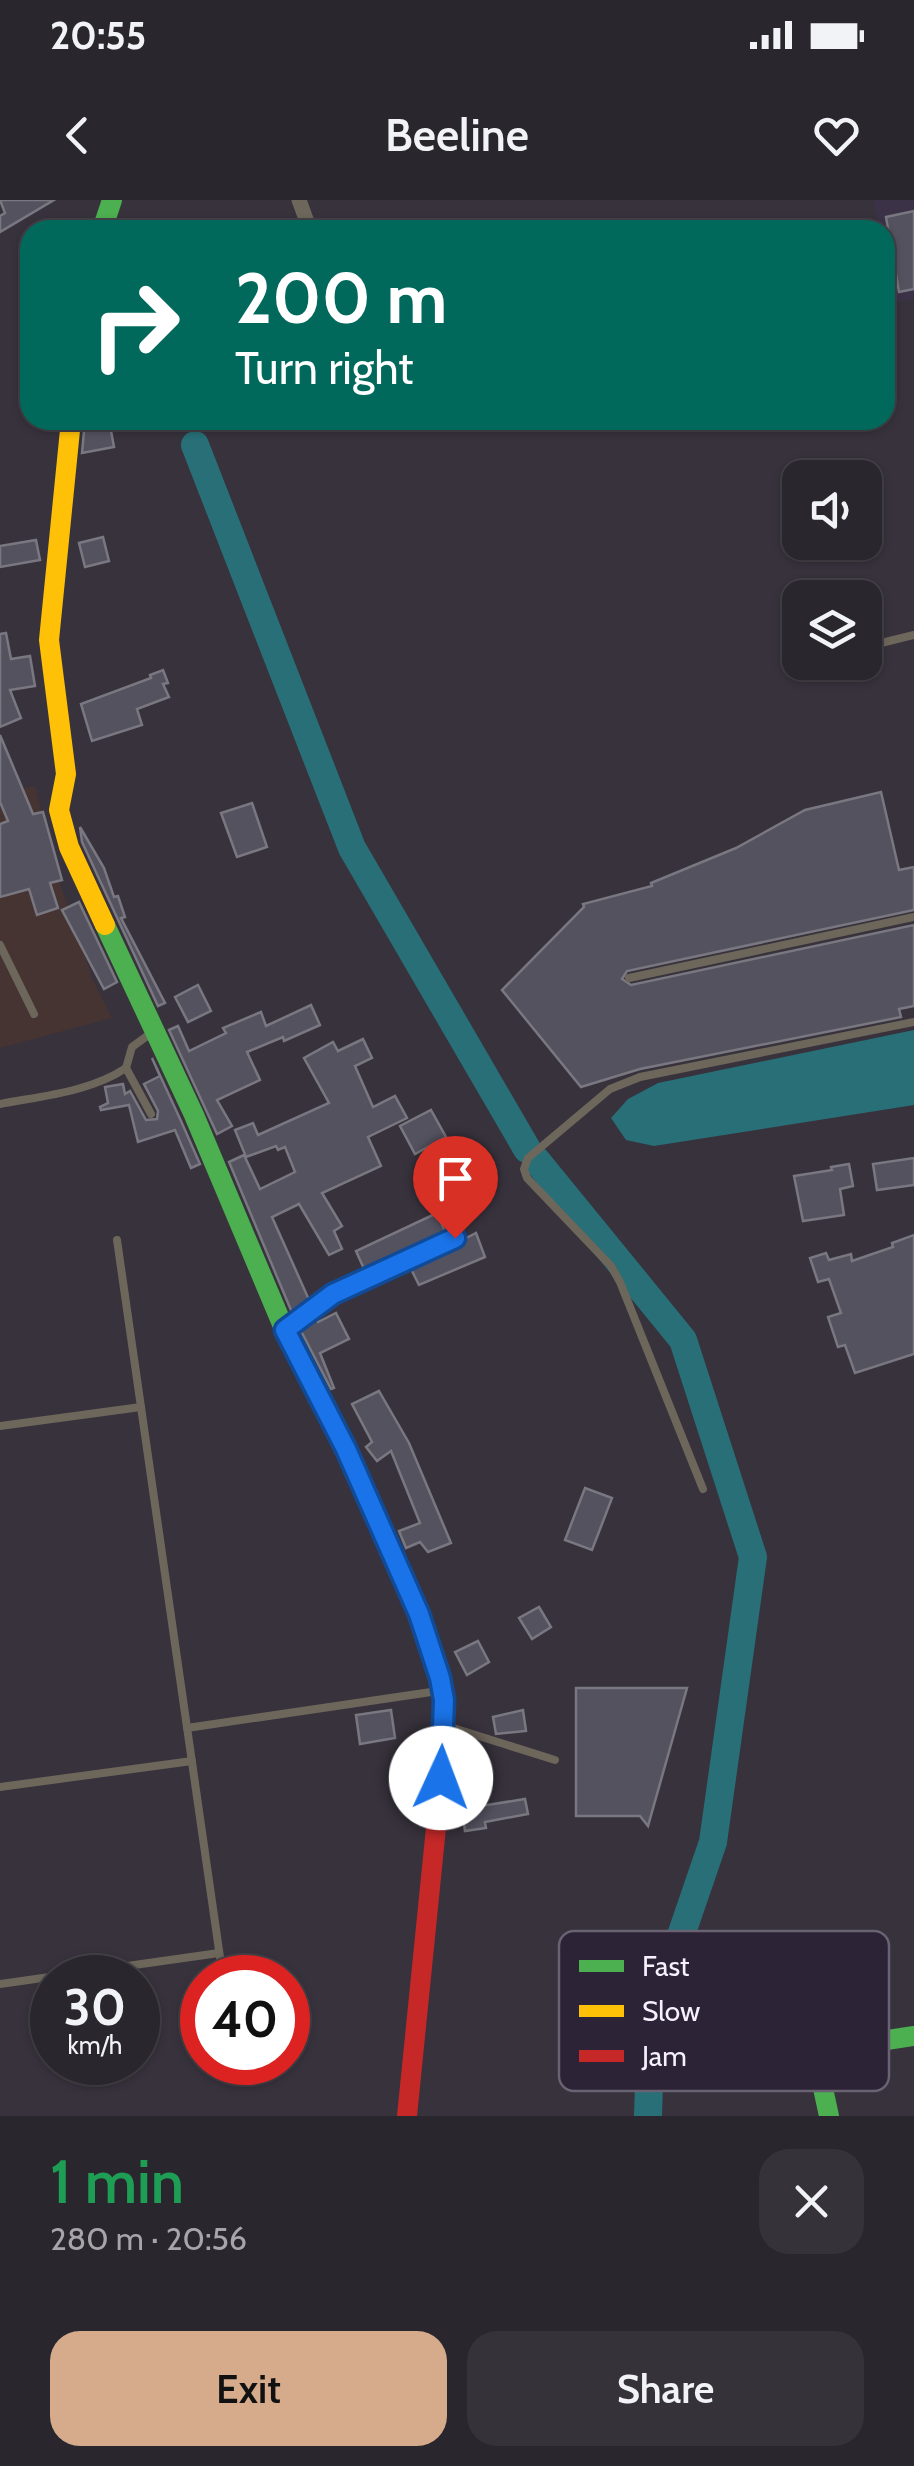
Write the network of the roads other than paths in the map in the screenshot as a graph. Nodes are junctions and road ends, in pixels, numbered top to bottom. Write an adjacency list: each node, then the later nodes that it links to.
1 (70, 430): 9 (street)
2 (914, 635): 3 (lane)
3 (882, 643)
4 (914, 917): 6 (lane)
5 (0, 945): 7 (lane)
6 (629, 978)
7 (34, 1014)
8 (914, 1022): 18 (lane)
9 (154, 1031): 10 (lane); 15 (street)
10 (126, 1068): 11 (lane); 12 (lane)
11 (0, 1104)
12 (152, 1114)
13 (455, 1238): 15 (lane)
14 (117, 1240): 16 (lane)
15 (285, 1330): 19 (street)
16 (141, 1407): 17 (lane); 21 (lane)
17 (0, 1426)
18 (704, 1490)
19 (442, 1690): 20 (street); 21 (lane)
20 (442, 1725): 22 (lane); 30 (street)
21 (187, 1728): 23 (lane)
22 (555, 1760)
23 (192, 1761): 24 (lane); 25 (lane)
24 (0, 1787)
25 (219, 1953): 26 (lane)
26 (0, 1984)
27 (914, 2036): 28 (street)
28 (889, 2040)
29 (824, 2091): 31 (street)
30 (407, 2116)
31 (829, 2116)

